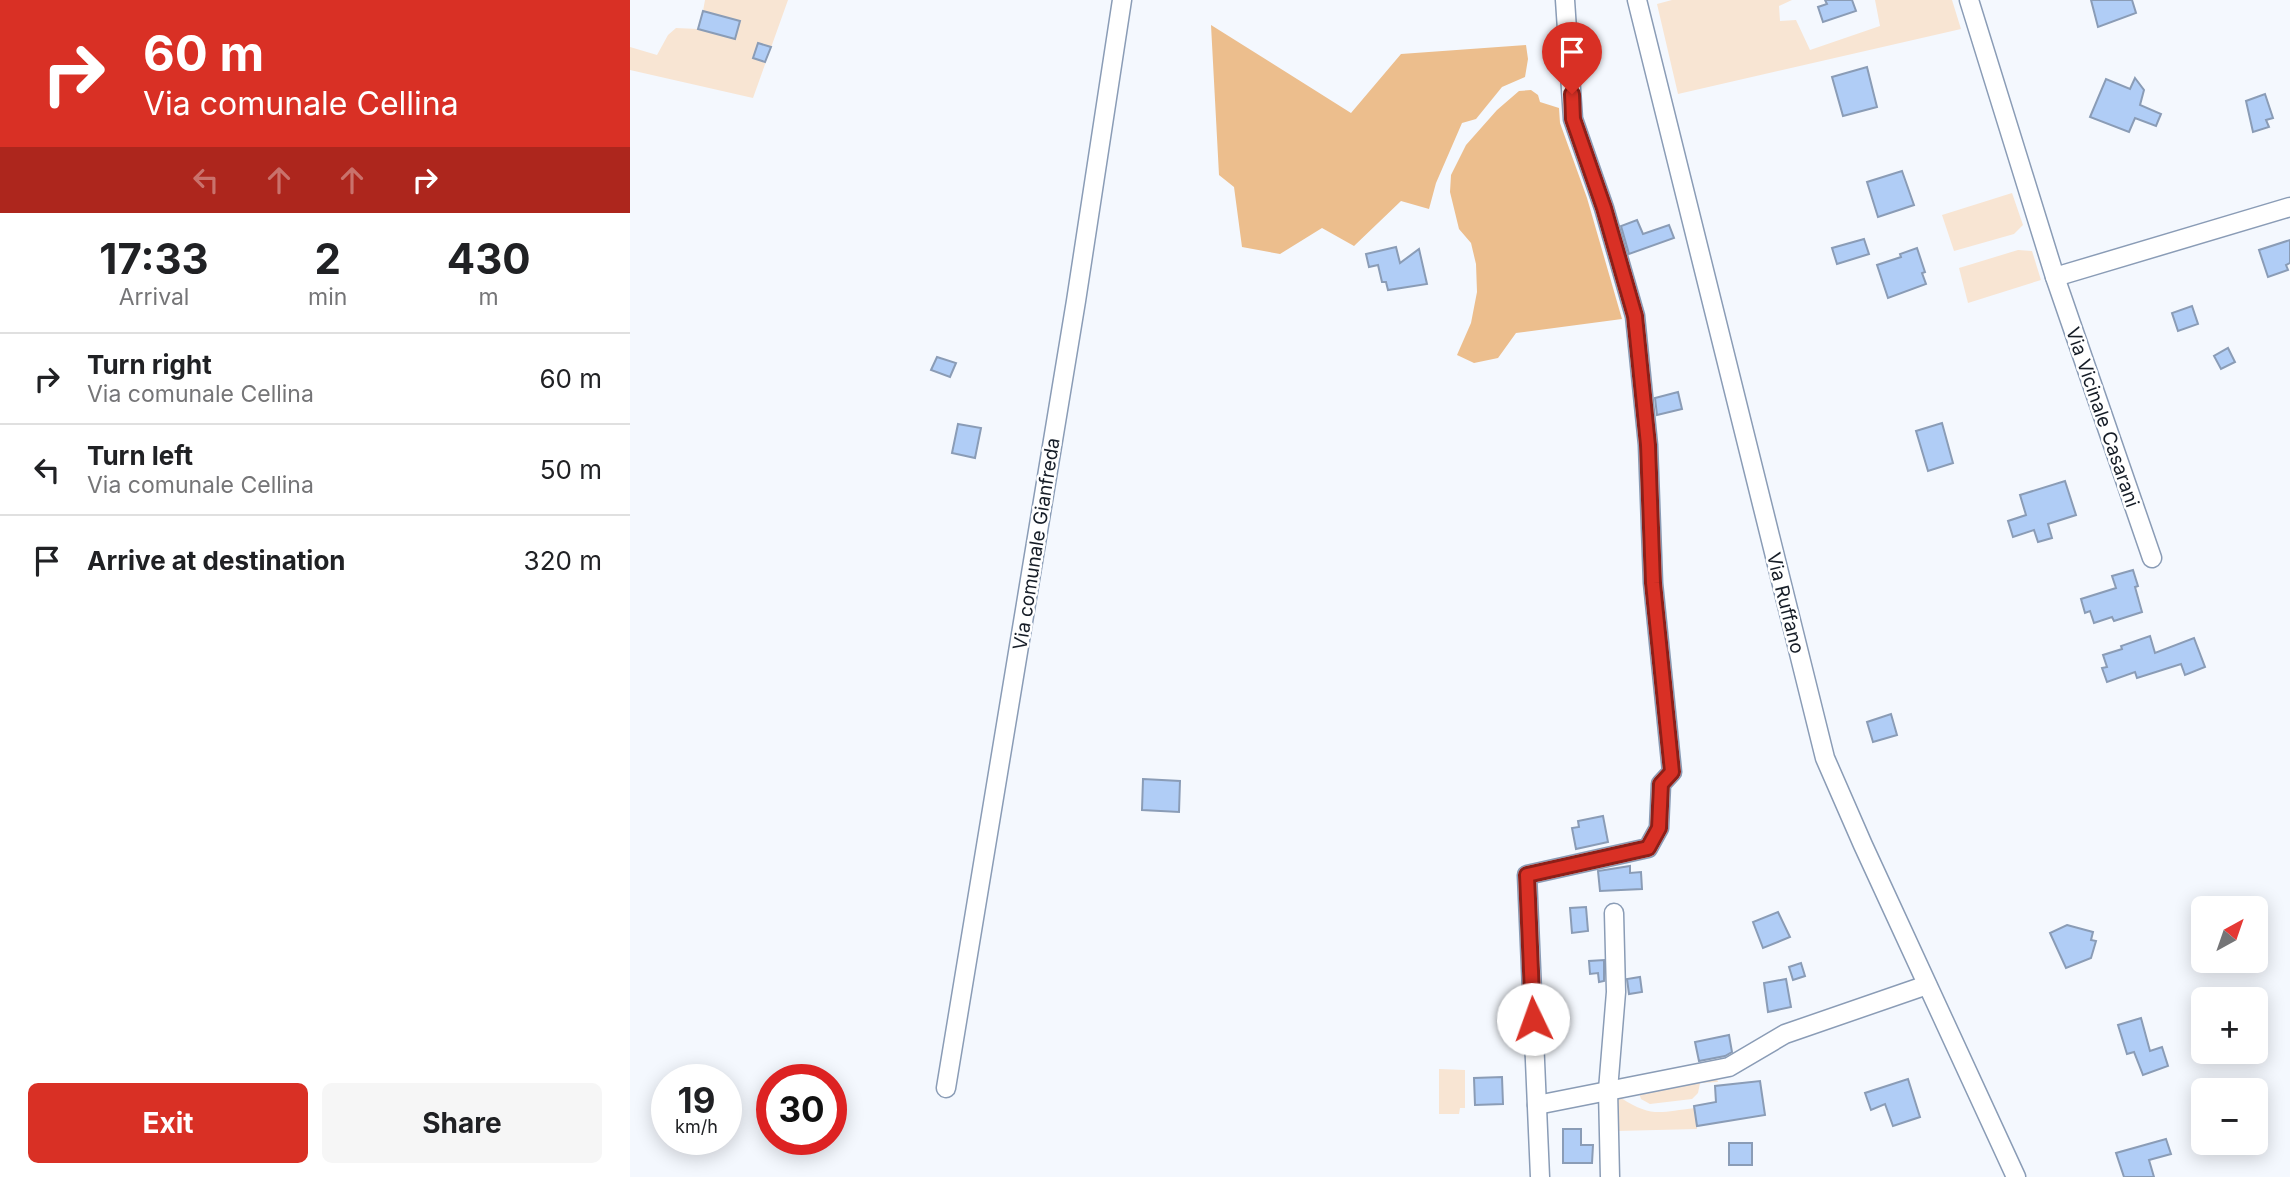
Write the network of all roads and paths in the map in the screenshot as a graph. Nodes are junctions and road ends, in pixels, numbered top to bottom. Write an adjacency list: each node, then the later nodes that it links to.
1 (1122, 0): 10 (street, Via comunale Gianfreda)
2 (1565, 0): 12 (street)
3 (1637, 0): 9 (street, Via Ruffano)
4 (1969, 0): 6 (street, Via Vicinale Casarani)
5 (2290, 207): 6 (street)
6 (2055, 277): 7 (street, Via Vicinale Casarani)
7 (2152, 558)
8 (1614, 913): 11 (street)
9 (1927, 985): 11 (street); 15 (street, Via Ruffano)
10 (946, 1088)
11 (1608, 1090): 12 (street); 14 (street)
12 (1537, 1105): 13 (street)
13 (1540, 1177)
14 (1610, 1177)
15 (2016, 1177)

